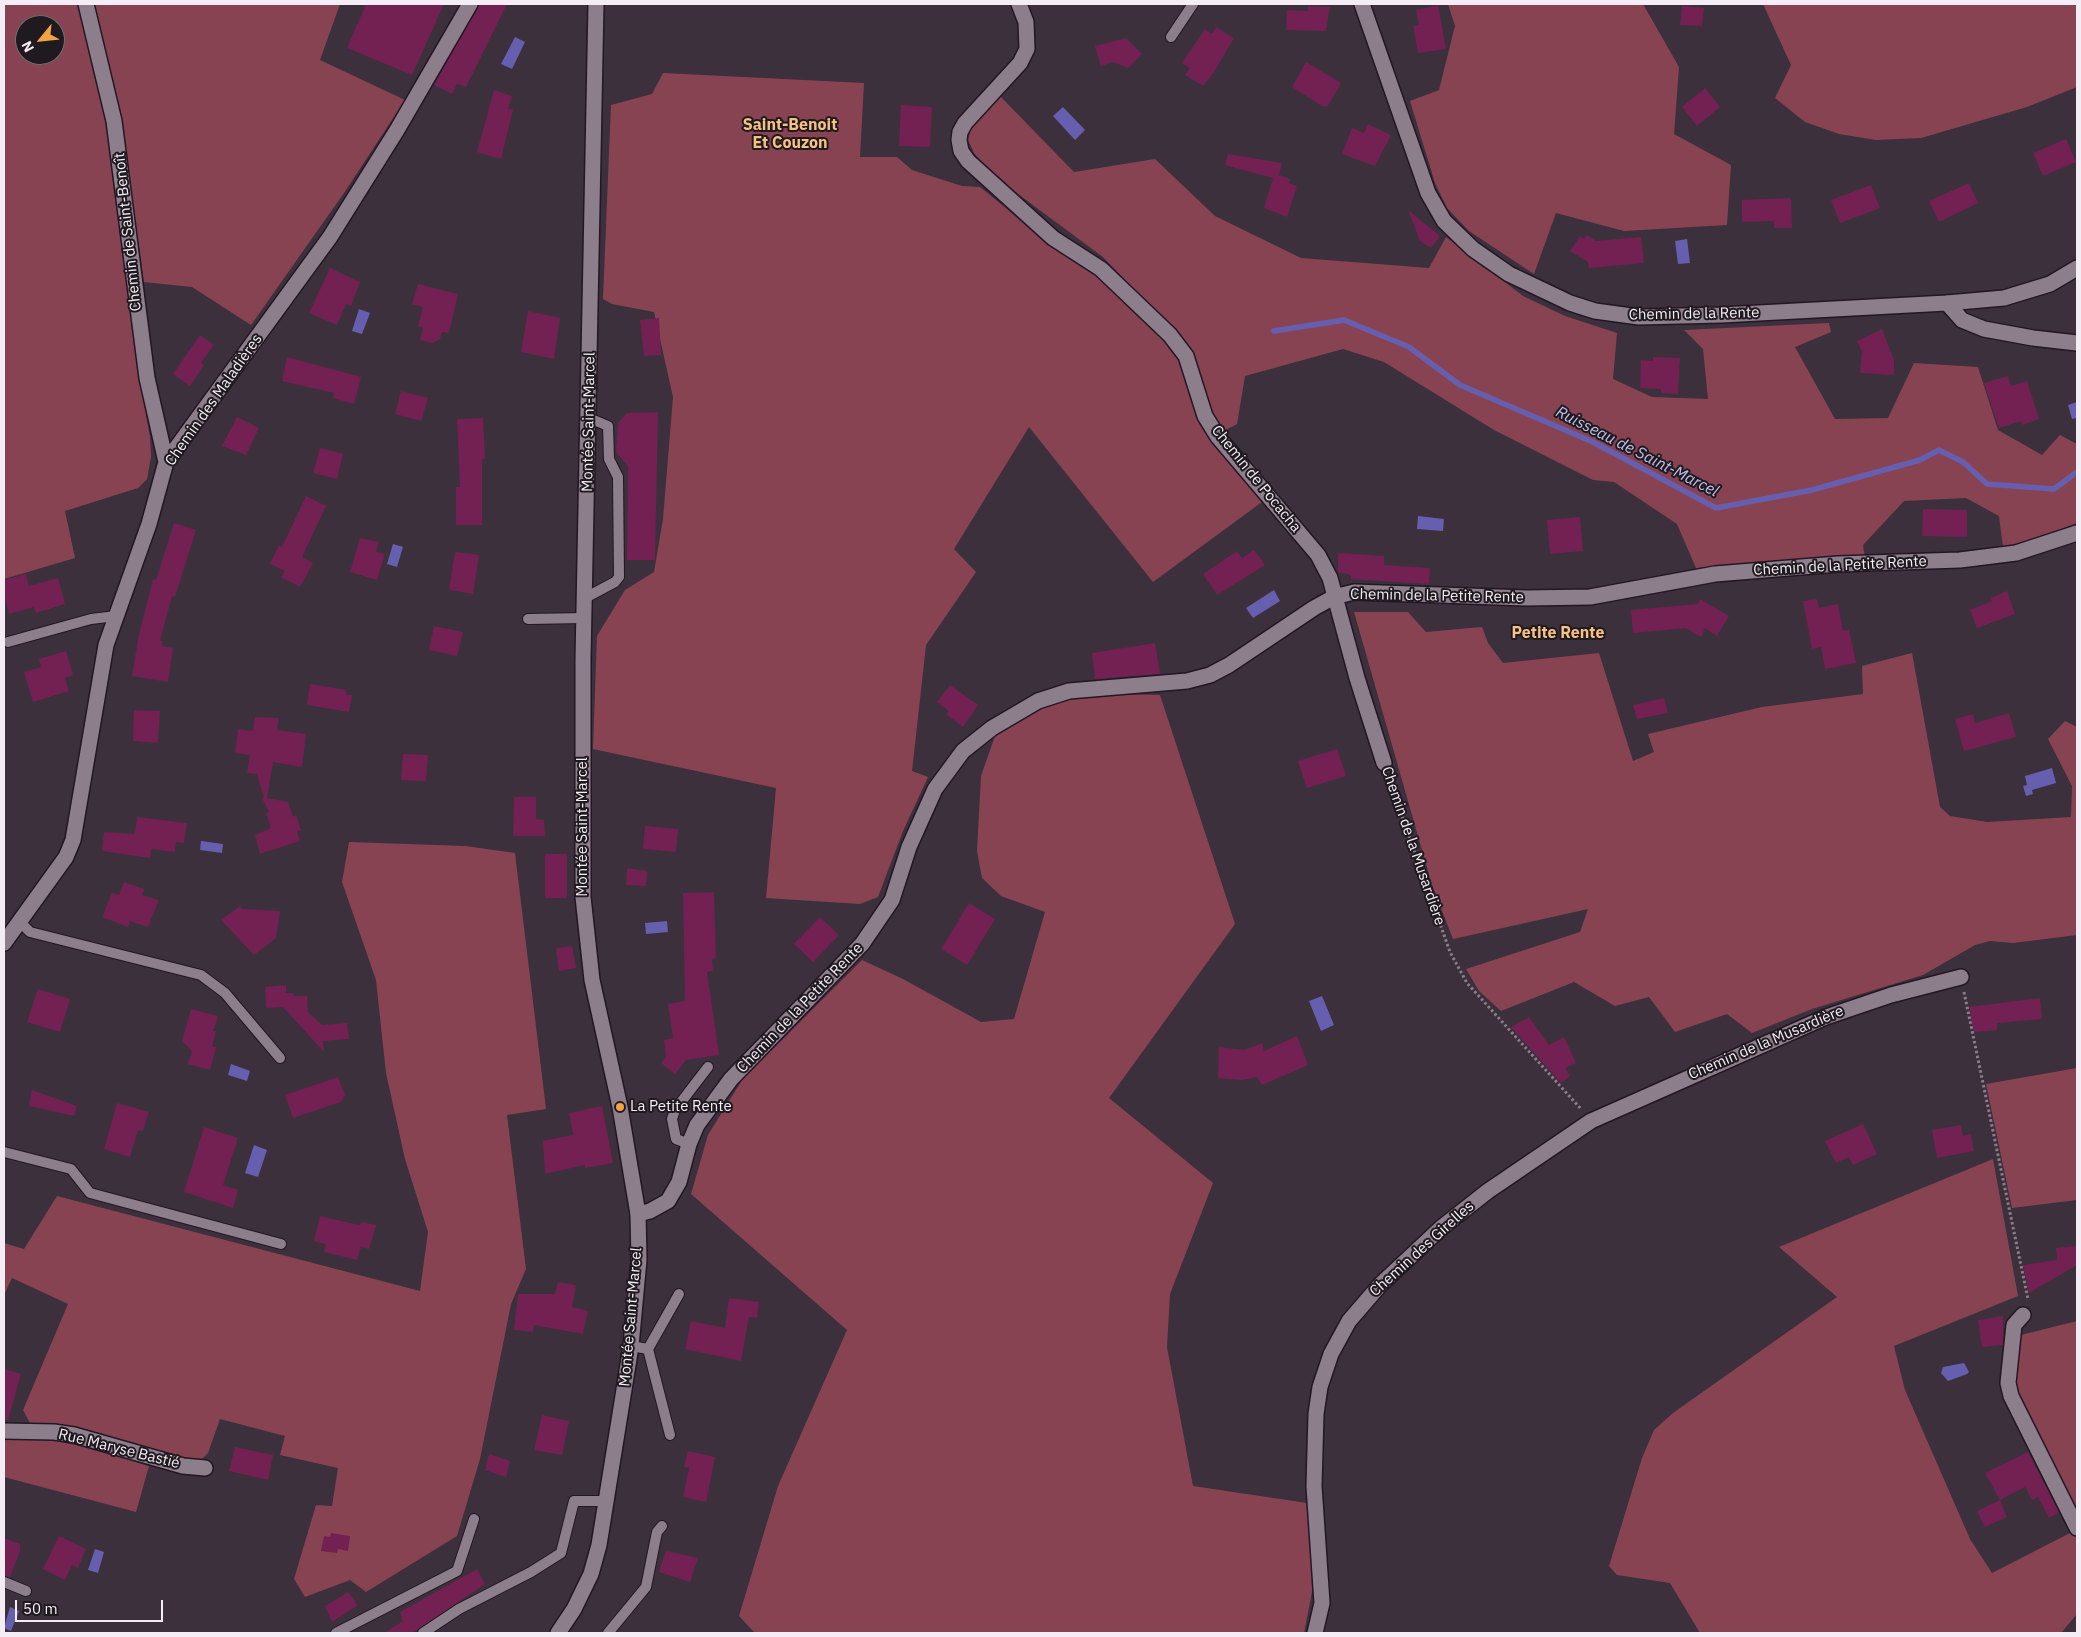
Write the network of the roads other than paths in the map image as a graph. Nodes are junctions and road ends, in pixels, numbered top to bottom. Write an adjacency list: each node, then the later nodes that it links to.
1 (86, 4): 12 (street, Chemin de Saint-Benoît)
2 (470, 4): 12 (street, Chemin des Maladières)
3 (596, 4): 11 (street, Montée Saint-Marcel)
4 (1018, 4): 14 (street, Chemin de Pocacha)
5 (1193, 4): 7 (lane)
6 (1362, 4): 9 (street, Chemin de la Rente)
7 (1171, 37)
8 (2077, 268): 9 (street, Chemin de la Rente)
9 (1947, 303): 10 (street)
10 (2077, 343)
11 (589, 418): 15 (street, Montée Saint-Marcel); 15 (lane)
12 (166, 462): 16 (street, Chemin des Maladières)
13 (2077, 533): 14 (street, Chemin de la Petite Rente)
14 (1334, 596): 20 (street, Chemin de la Musardière); 27 (street, Chemin de la Petite Rente)
15 (585, 598): 17 (street, Montée Saint-Marcel)
16 (116, 616): 19 (lane); 21 (street, Chemin des Maladières)
17 (585, 618): 18 (lane); 29 (street, Montée Saint-Marcel)
18 (528, 619)
19 (8, 642)
20 (1384, 763)
21 (20, 922): 22 (street, Chemin des Maladières); 24 (lane)
22 (4, 944)
23 (1961, 976): 26 (street, Chemin de la Musardière)
24 (280, 1058)
25 (708, 1067): 27 (lane)
26 (1591, 1121): 48 (street, Chemin des Girelles)
27 (689, 1144): 29 (street, Chemin de la Petite Rente)
28 (4, 1152): 30 (lane)
29 (638, 1214): 33 (street, Montée Saint-Marcel)
30 (281, 1244)
31 (679, 1294): 34 (lane)
32 (2023, 1315): 41 (street)
33 (631, 1346): 34 (lane); 38 (street, Montée Saint-Marcel)
34 (648, 1349): 36 (lane)
35 (4, 1430): 37 (street, Rue Maryse Bastié)
36 (670, 1435)
37 (205, 1468)
38 (608, 1501): 45 (lane); 46 (street, Montée Saint-Marcel)
39 (474, 1519): 44 (lane)
40 (662, 1526): 47 (lane)
41 (2077, 1528)
42 (4, 1582): 43 (lane)
43 (26, 1591)
44 (336, 1633)
45 (423, 1633)
46 (558, 1633)
47 (608, 1633)
48 (1315, 1633)

